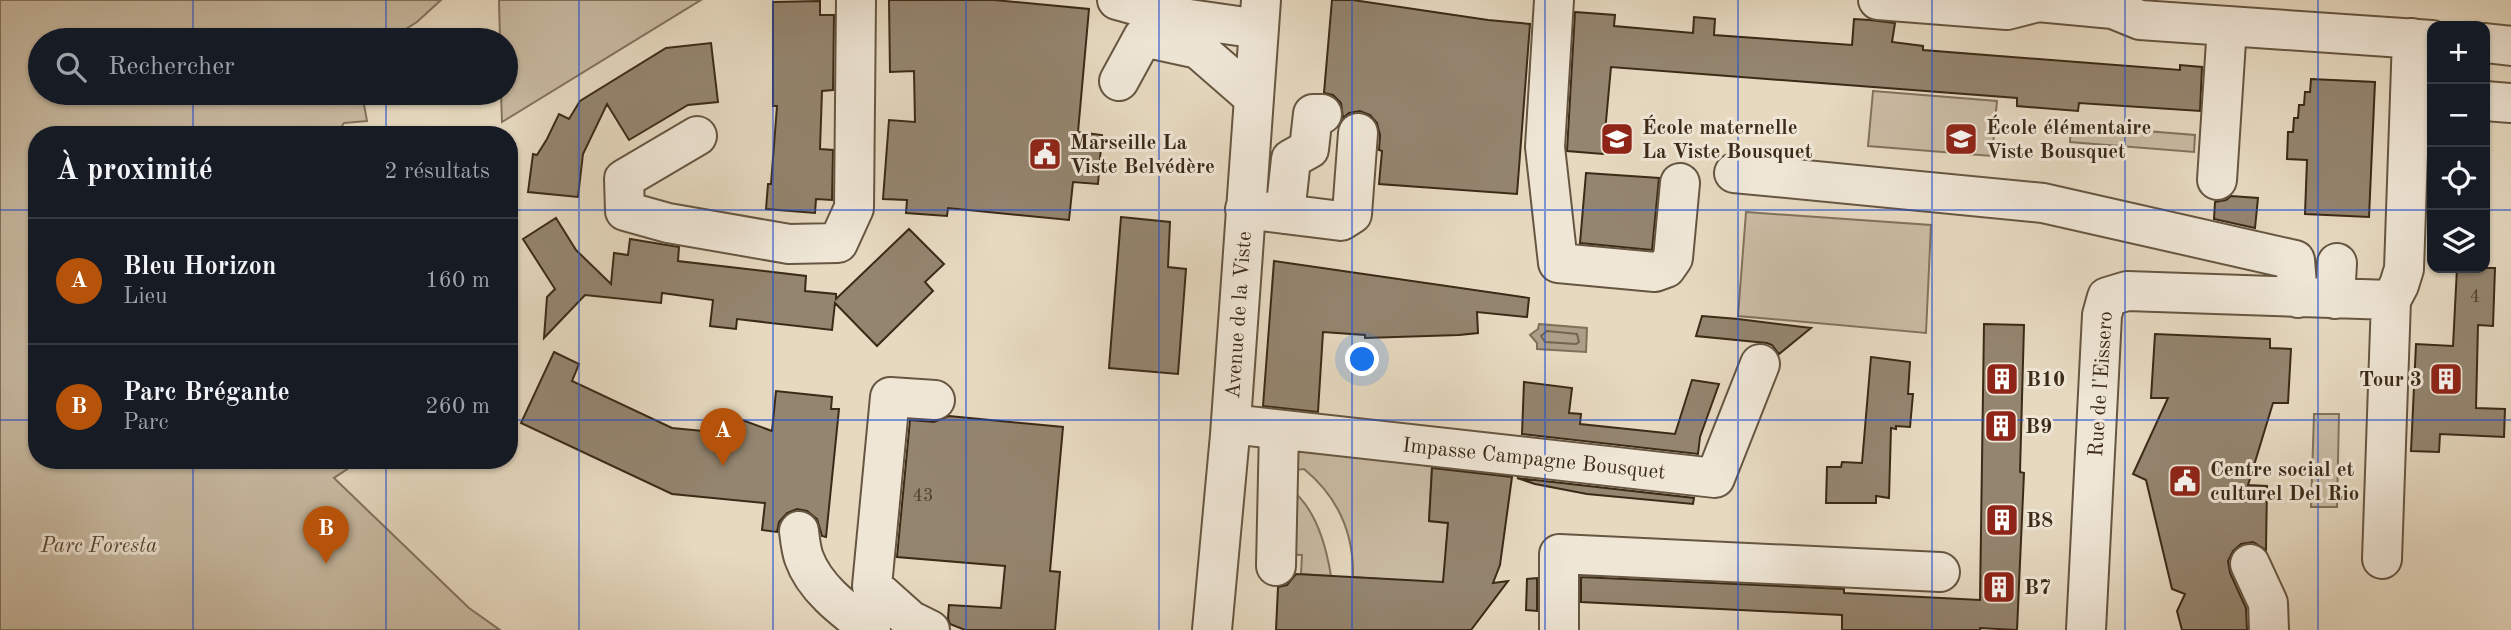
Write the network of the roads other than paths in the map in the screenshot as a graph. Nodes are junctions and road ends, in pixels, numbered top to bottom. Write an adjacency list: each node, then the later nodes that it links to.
1 (856, 0): 19 (street)
2 (1117, 0): 6 (street)
3 (1553, 0): 22 (street)
4 (1878, 0): 7 (street)
5 (1260, 15): 6 (street); 14 (street, Avenue de la Viste)
6 (1182, 18): 8 (street)
7 (2227, 26): 9 (street); 21 (street)
8 (1143, 37): 12 (street); 14 (street)
9 (2422, 39): 13 (street)
10 (2490, 44): 11 (street)
11 (2511, 46)
12 (1119, 81)
13 (2421, 95): 26 (street)
14 (1254, 97): 23 (street, Avenue de la Viste)
15 (2490, 101): 16 (street)
16 (2511, 103)
17 (1322, 114): 24 (street)
18 (1358, 133): 24 (street)
19 (697, 136)
20 (1734, 173): 25 (street)
21 (2217, 180)
22 (1680, 183)
23 (1245, 209): 24 (street); 29 (street, Avenue de la Viste)
24 (1285, 214)
25 (2298, 298): 26 (street, Rue de l'Eissero); 40 (street, Rue de l'Eissero)
26 (2391, 300): 32 (street)
27 (1760, 364): 30 (street, Impasse Campagne Bousquet)
28 (935, 400): 37 (street)
29 (1231, 424): 30 (street, Impasse Campagne Bousquet); 38 (street, Avenue de la Viste)
30 (1279, 430): 34 (street)
31 (799, 531): 36 (street)
32 (2382, 559)
33 (2250, 564): 41 (street)
34 (1276, 566)
35 (1940, 572): 39 (street)
36 (871, 630)
37 (930, 630)
38 (1212, 630)
39 (1559, 630)
40 (2086, 630)
41 (2269, 630)

